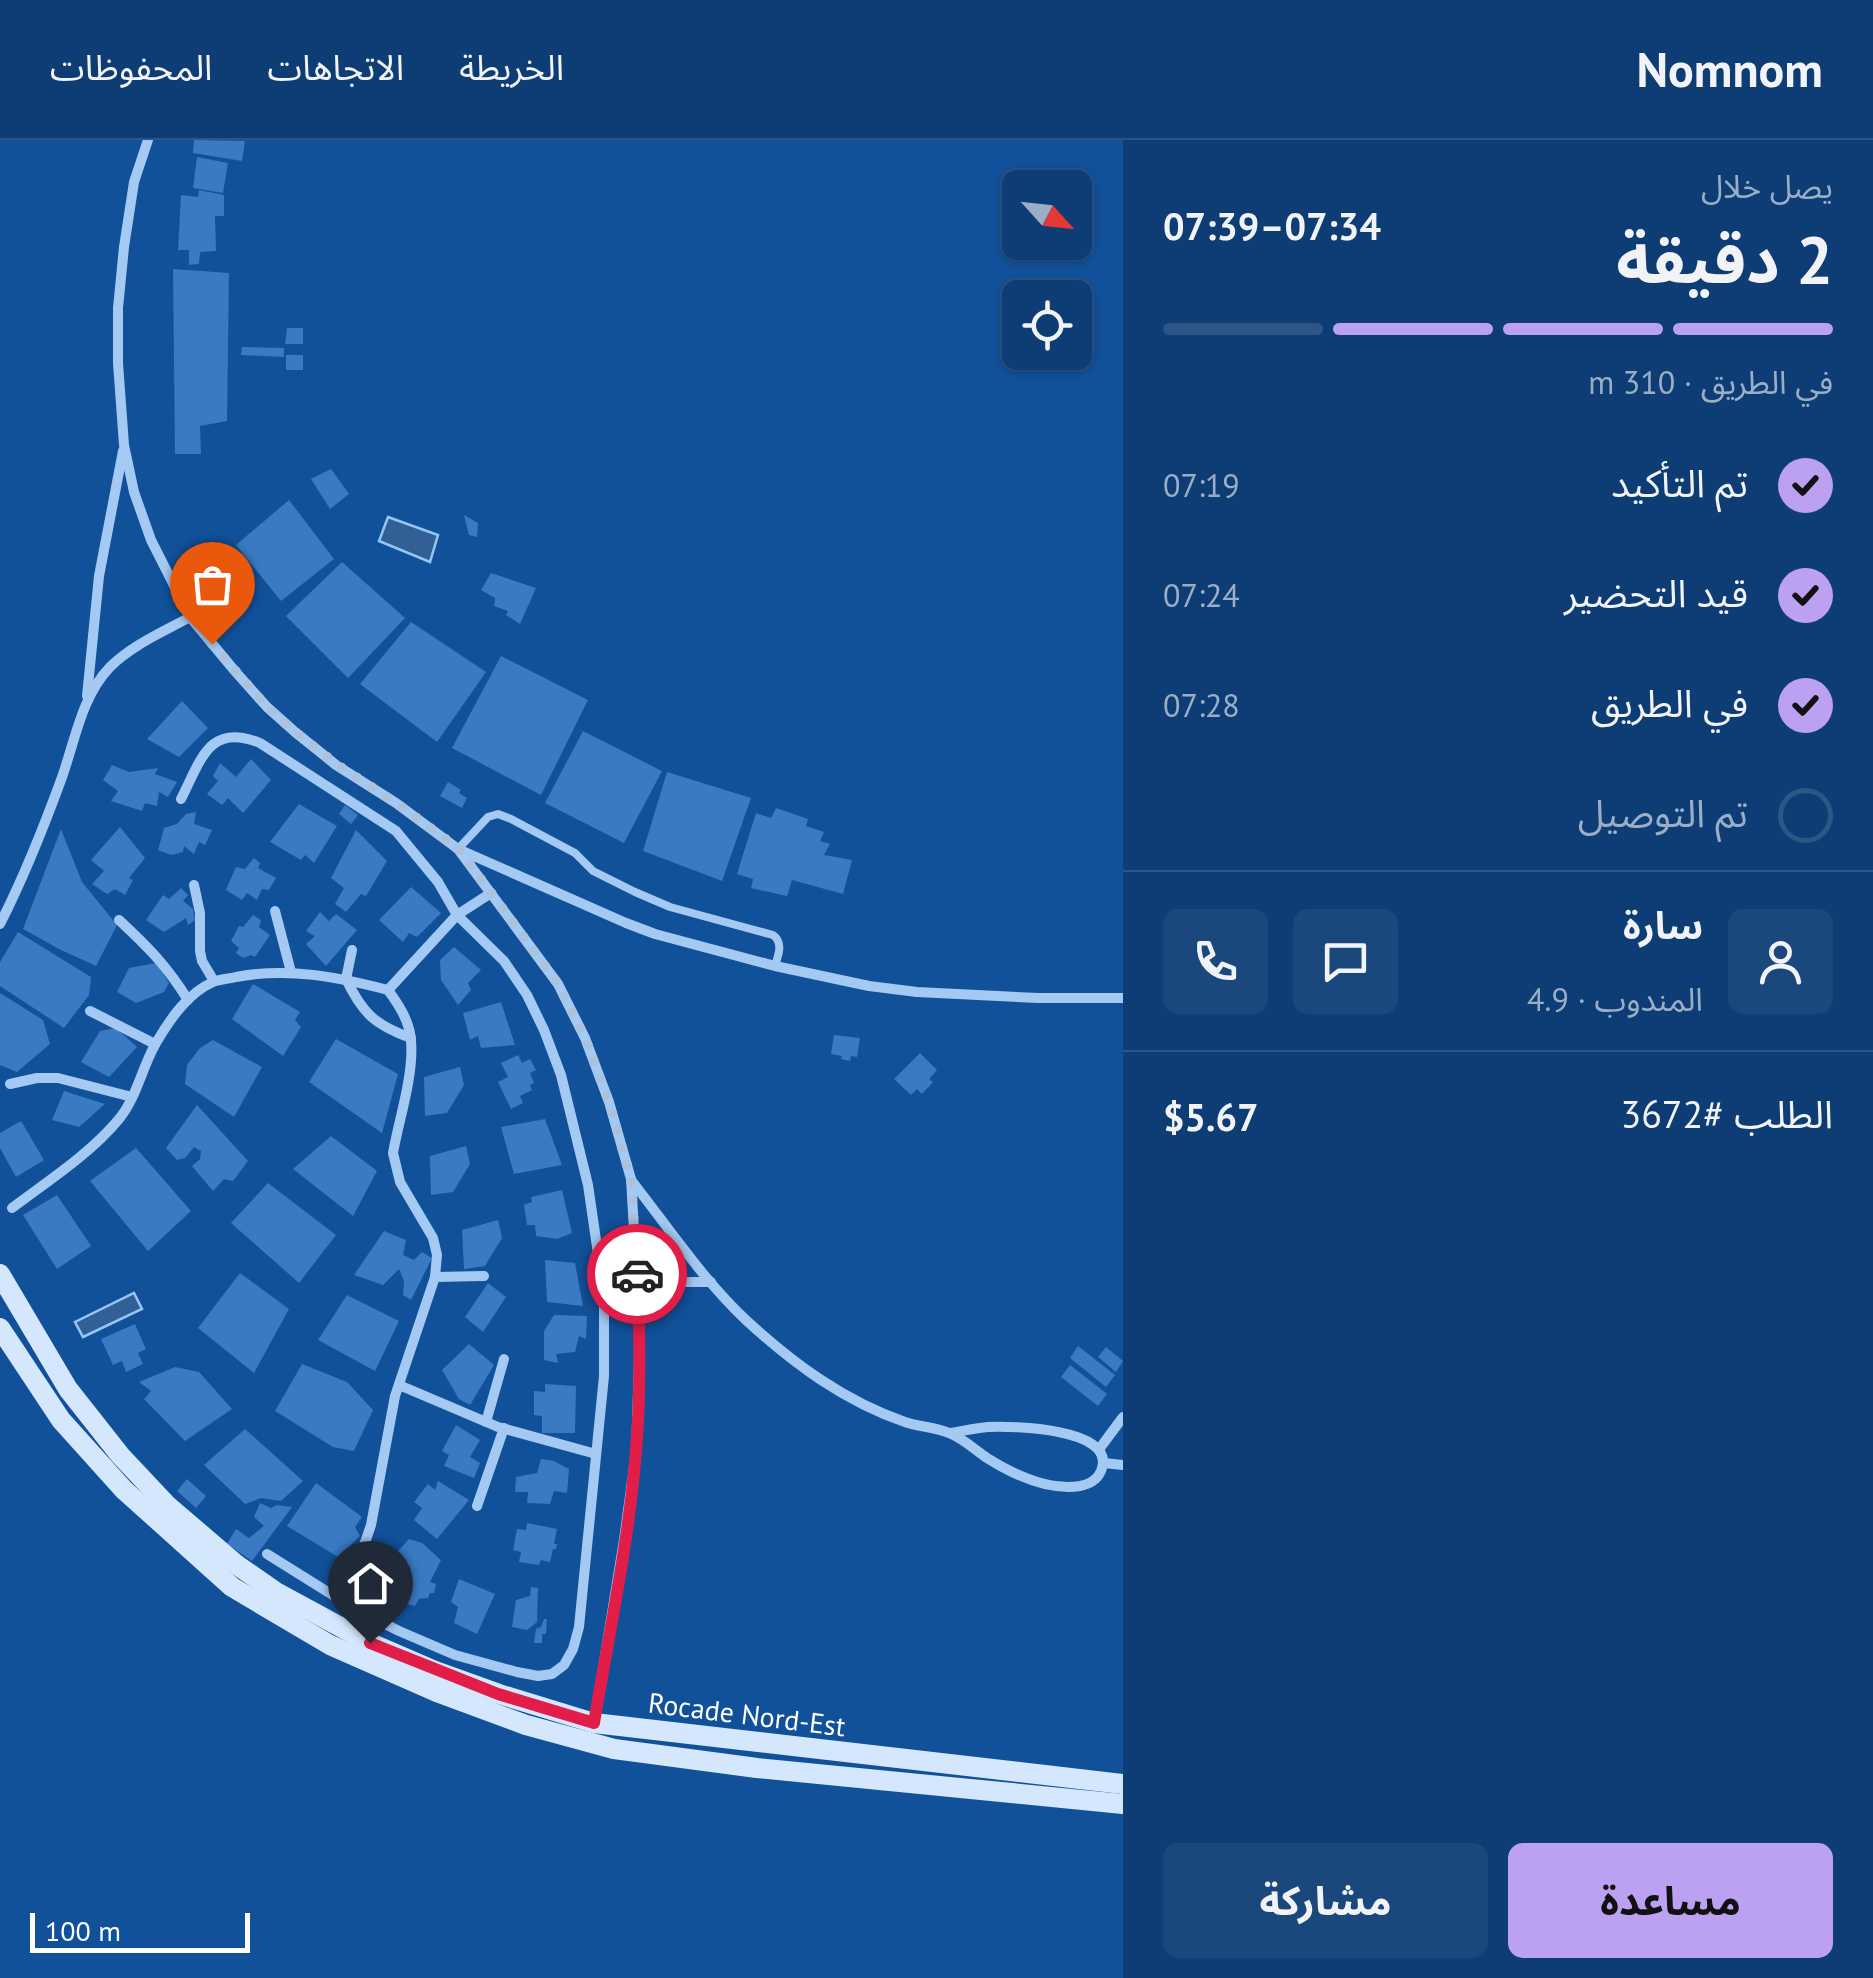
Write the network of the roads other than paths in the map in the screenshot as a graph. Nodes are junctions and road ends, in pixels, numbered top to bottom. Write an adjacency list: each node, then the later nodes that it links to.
1 (148, 140): 2 (street)
2 (124, 445): 3 (street); 4 (street)
3 (190, 617): 4 (street); 6 (street)
4 (87, 701): 12 (street)
5 (182, 799): 10 (street)
6 (458, 848): 8 (street); 14 (street); 14 (lane)
7 (194, 885): 17 (street)
8 (491, 893): 10 (street); 26 (street)
9 (275, 911): 15 (street)
10 (458, 915): 18 (street); 41 (street)
11 (119, 920): 20 (street)
12 (0, 924)
13 (352, 950): 16 (street)
14 (775, 966): 19 (street)
15 (292, 972): 16 (street); 17 (street)
16 (346, 979): 18 (street); 22 (street)
17 (214, 981): 20 (street)
18 (388, 990): 22 (street)
19 (1123, 998)
20 (188, 1000): 23 (street)
21 (90, 1011): 23 (street)
22 (411, 1038): 30 (street)
23 (155, 1044): 25 (street)
24 (10, 1084): 25 (street)
25 (132, 1097): 27 (street)
26 (631, 1179): 31 (street); 32 (street)
27 (12, 1208)
28 (0, 1274): 47 (street, Rocade Nord-Est)
29 (484, 1276): 30 (street)
30 (435, 1277): 35 (street)
31 (637, 1282): 32 (street); 47 (street)
32 (711, 1282): 39 (street)
33 (0, 1328): 49 (street, Rocade Nord-Est)
34 (504, 1359): 37 (street)
35 (399, 1385): 37 (street); 46 (street)
36 (1123, 1417): 40 (street)
37 (486, 1422): 38 (street)
38 (504, 1428): 41 (street); 44 (street)
39 (950, 1433): 40 (street); 42 (street)
40 (1100, 1448): 42 (street)
41 (596, 1454): 46 (street)
42 (1104, 1463): 43 (street)
43 (1123, 1465)
44 (478, 1506)
45 (267, 1554): 46 (street)
46 (340, 1598)
47 (594, 1723): 48 (street, Rocade Nord-Est)
48 (1123, 1784)
49 (1123, 1804)

